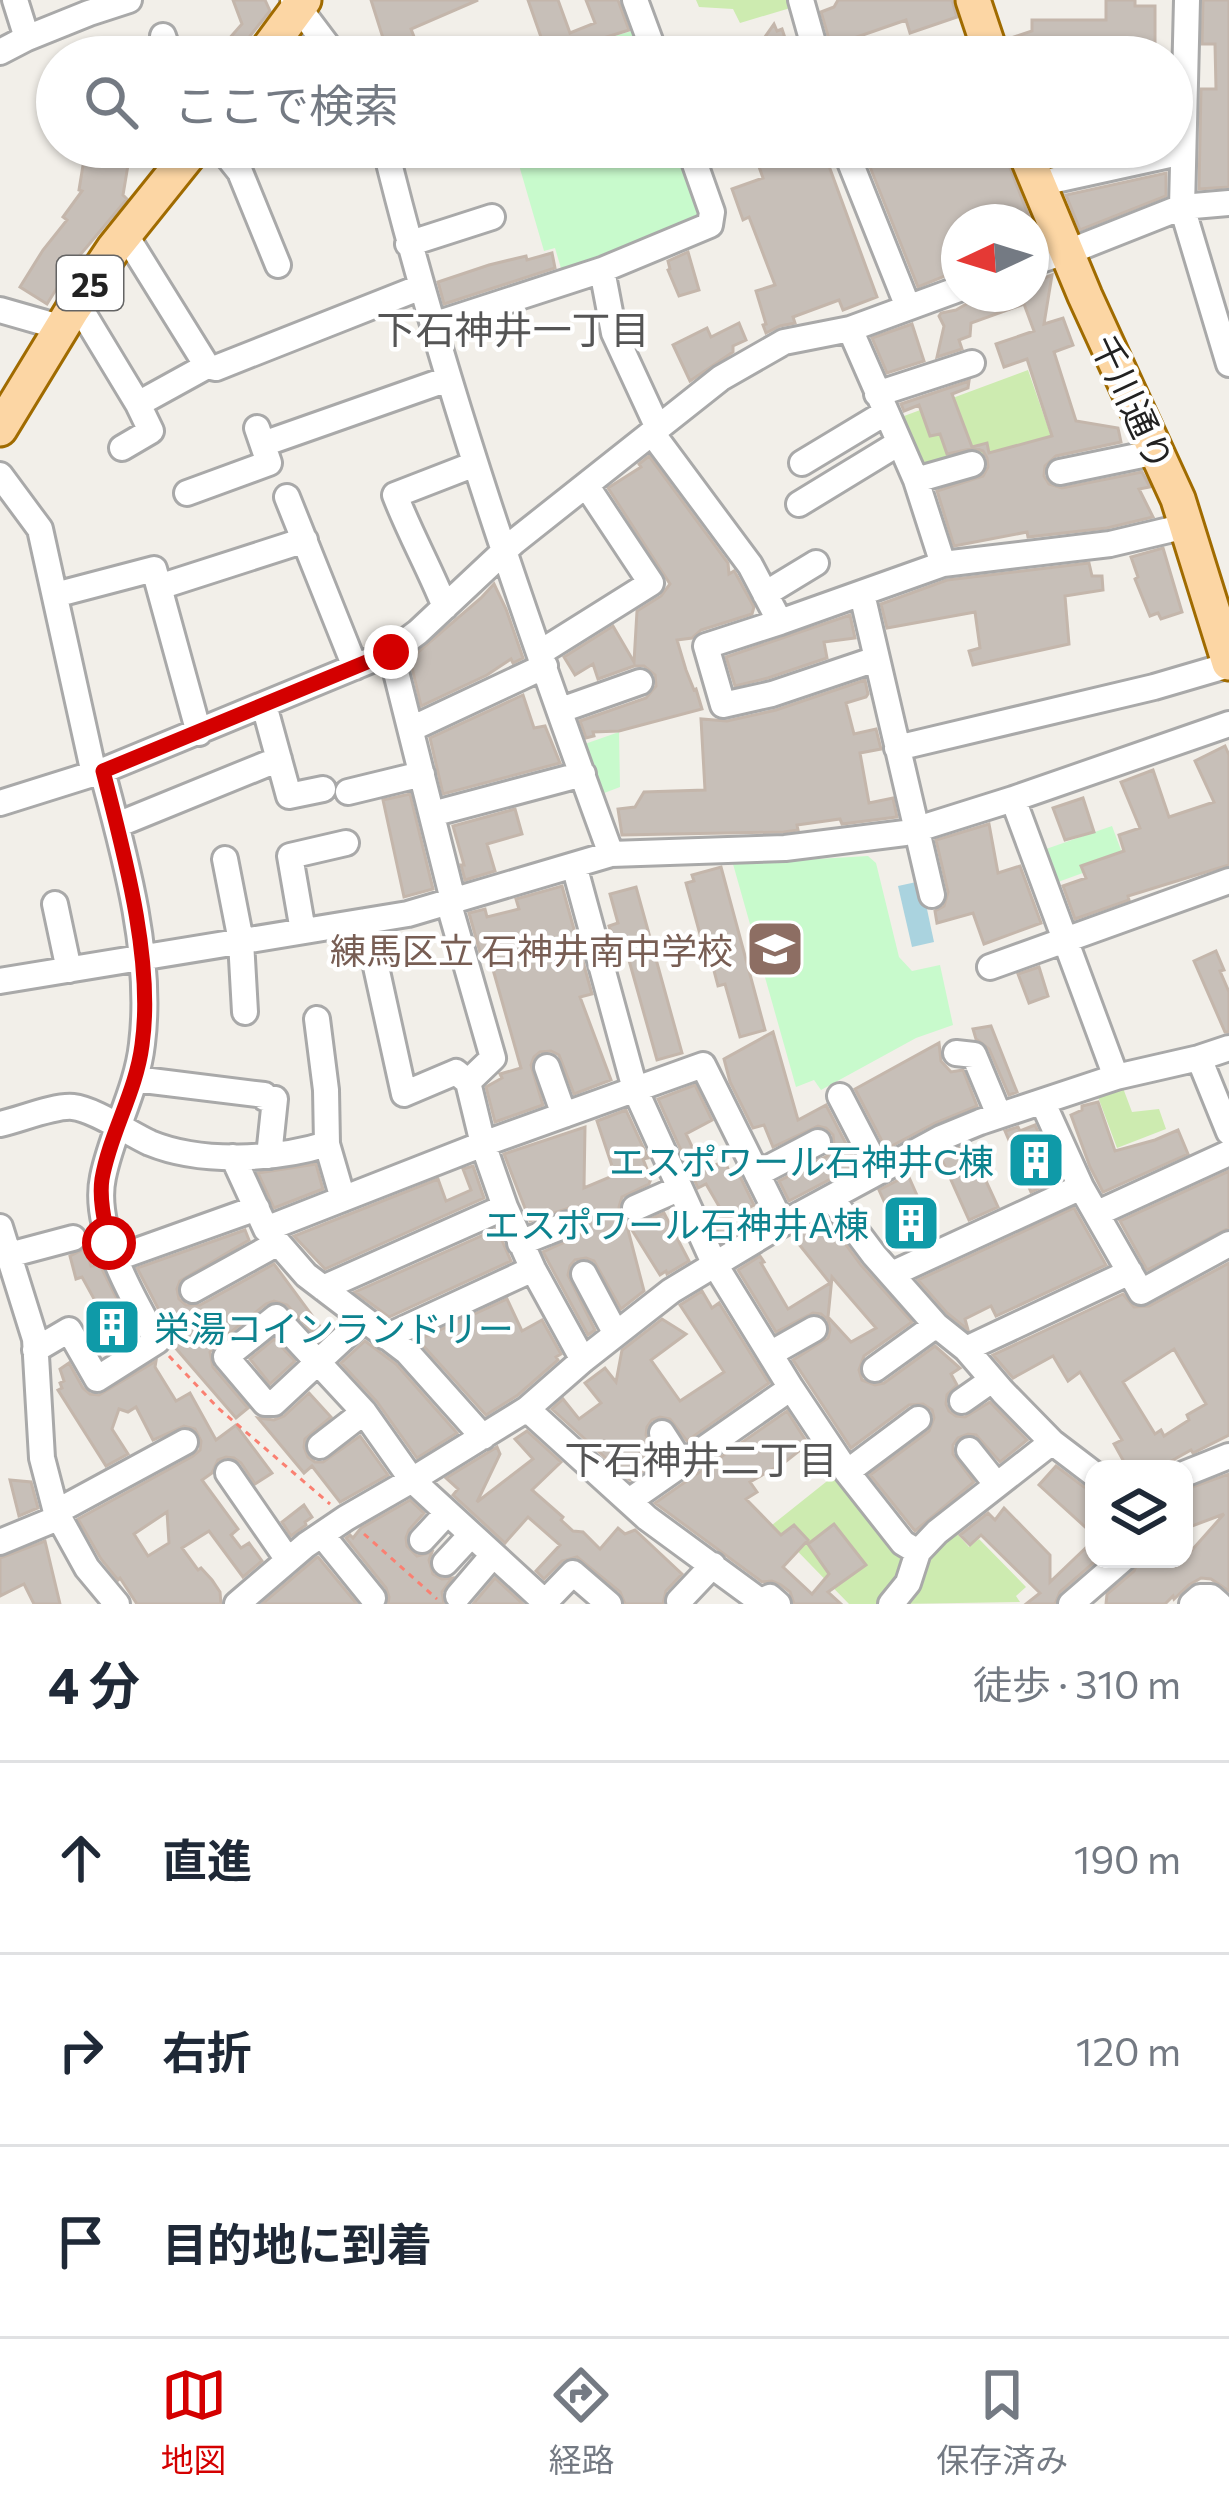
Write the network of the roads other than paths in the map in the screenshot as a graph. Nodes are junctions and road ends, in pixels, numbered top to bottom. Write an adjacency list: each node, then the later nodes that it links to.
1 (15, 0): 15 (street)
2 (129, 0): 8 (street)
3 (634, 0): 11 (street)
4 (801, 0): 12 (street)
5 (973, 0): 13 (main road)
6 (1187, 0): 14 (street)
7 (298, 3): 9 (main road); 10 (street)
8 (87, 6): 15 (street)
9 (276, 36)
10 (321, 36)
11 (648, 36)
12 (811, 36)
13 (985, 36)
14 (1186, 36)
15 (27, 38): 16 (street)
16 (0, 52)
17 (178, 168): 29 (main road, 25)
18 (237, 168): 33 (street)
19 (395, 168): 30 (street)
20 (696, 168): 34 (street)
21 (852, 168): 37 (street)
22 (1031, 168): 25 (main road, 千川通り)
23 (1110, 168): 25 (street)
24 (1183, 168): 27 (street)
25 (1037, 184): 31 (main road, 千川通り)
26 (1229, 203): 27 (street)
27 (1182, 207): 31 (street); 43 (street)
28 (492, 217): 30 (street)
29 (125, 234): 39 (main road, 25); 44 (street)
30 (408, 244): 35 (street)
31 (1066, 253): 32 (street); 52 (main road, 千川通り)
32 (1049, 258)
33 (278, 265)
34 (602, 269): 40 (street); 49 (street)
35 (421, 287): 40 (street); 44 (street)
36 (941, 296): 37 (street)
37 (908, 308): 41 (street)
38 (0, 310): 39 (street)
39 (68, 318): 46 (street); 48 (main road, 25)
40 (433, 325): 45 (street)
41 (850, 329): 47 (street); 49 (street)
42 (972, 363): 47 (street)
43 (1229, 364)
44 (207, 366): 46 (street)
45 (448, 379): 54 (street); 60 (street)
46 (138, 404): 51 (street)
47 (881, 404): 50 (street); 53 (street)
48 (0, 429)
49 (655, 430): 59 (street); 69 (street)
50 (899, 443): 58 (street); 62 (street)
51 (122, 448)
52 (1157, 452): 56 (street); 63 (main road, 千川通り)
53 (802, 463)
54 (476, 464): 65 (street); 72 (street)
55 (972, 464): 58 (street)
56 (1060, 472)
57 (0, 475): 71 (street)
58 (916, 480): 67 (street)
59 (586, 485): 65 (street); 76 (street)
60 (187, 493)
61 (287, 497): 64 (street)
62 (799, 504)
63 (1186, 526): 67 (street); 73 (main road, 千川通り)
64 (304, 540): 68 (street); 79 (street)
65 (505, 550): 72 (street); 76 (street)
66 (816, 563): 69 (street)
67 (944, 564): 70 (street)
68 (159, 587): 71 (street); 85 (street)
69 (765, 594): 74 (street)
70 (862, 594): 74 (street); 77 (street)
71 (55, 595): 88 (street)
72 (445, 607): 75 (street)
73 (1223, 620): 78 (main road, 千川通り)
74 (780, 622): 77 (street)
75 (391, 652): 79 (street); 84 (street)
76 (543, 659): 82 (street); 84 (street)
77 (876, 659): 86 (street)
78 (1229, 664): 86 (street)
79 (356, 668): 81 (street)
80 (640, 682): 82 (street)
81 (264, 705): 85 (street); 87 (street)
82 (561, 710): 90 (street)
83 (1229, 724): 91 (street)
84 (411, 729): 89 (street)
85 (199, 733): 88 (street)
86 (897, 748): 95 (street)
87 (279, 759): 89 (street); 94 (street)
88 (98, 772): 92 (street); 94 (street)
89 (422, 774): 93 (street)
90 (583, 774): 93 (street); 97 (street)
91 (1013, 799): 95 (street); 106 (street)
92 (0, 803)
93 (432, 814): 102 (street)
94 (117, 825): 108 (street)
95 (916, 830): 97 (street); 101 (street)
96 (346, 843): 105 (street)
97 (611, 854): 99 (street)
98 (225, 860): 107 (street)
99 (574, 865): 102 (street); 120 (street)
100 (1229, 881): 106 (street)
101 (932, 896)
102 (451, 901): 104 (street); 119 (street)
103 (55, 904): 110 (street)
104 (366, 922): 105 (street); 119 (street)
105 (303, 931): 107 (street)
106 (1065, 939): 109 (street); 117 (street)
107 (242, 941): 108 (street); 112 (street)
108 (143, 958): 110 (street); 118 (street)
109 (990, 967)
110 (69, 970): 111 (street)
111 (0, 981)
112 (245, 1012)
113 (316, 1019): 129 (street)
114 (956, 1053): 124 (street)
115 (1215, 1053): 117 (street); 127 (street)
116 (547, 1067): 123 (street)
117 (1116, 1077): 122 (street)
118 (135, 1079): 126 (street); 132 (street)
119 (468, 1082): 130 (street)
120 (635, 1089): 123 (street); 135 (street); 137 (street)
121 (840, 1096): 134 (street)
122 (1043, 1103): 124 (street); 136 (street)
123 (564, 1114): 130 (street)
124 (999, 1115): 134 (street)
125 (0, 1124): 126 (street)
126 (118, 1126): 133 (street); 151 (street)
127 (1229, 1132)
128 (818, 1142): 135 (street)
129 (327, 1144): 132 (street); 139 (street)
130 (483, 1144): 139 (street); 140 (street)
131 (1229, 1153): 142 (street)
132 (269, 1156): 133 (street)
133 (232, 1157): 146 (street)
134 (879, 1171): 138 (street)
135 (758, 1174): 144 (street)
136 (1081, 1187): 142 (street); 156 (street)
137 (678, 1189): 141 (street); 152 (street)
138 (832, 1198): 144 (street); 156 (street)
139 (343, 1199): 146 (street)
140 (505, 1207): 148 (street); 157 (street)
141 (635, 1208)
142 (1098, 1213): 154 (street)
143 (568, 1223): 148 (street)
144 (782, 1224): 152 (street)
145 (0, 1227): 150 (street)
146 (267, 1227): 151 (street); 157 (street); 158 (street)
147 (73, 1238): 150 (street)
148 (520, 1244): 153 (street)
149 (1229, 1244): 154 (street)
150 (9, 1256): 159 (street)
151 (117, 1258): 167 (street)
152 (715, 1263): 164 (street); 168 (street)
153 (532, 1269): 165 (street); 169 (street)
154 (1130, 1272): 166 (street)
155 (584, 1274): 164 (street)
156 (892, 1274): 162 (street)
157 (323, 1288): 160 (street)
158 (194, 1290)
159 (28, 1315): 161 (street); 167 (street)
160 (363, 1320): 165 (street); 175 (street)
161 (0, 1322)
162 (936, 1325): 166 (street); 170 (street)
163 (814, 1329): 168 (street)
164 (616, 1334): 169 (street)
165 (386, 1337): 178 (street)
166 (966, 1349): 171 (street)
167 (35, 1350): 193 (street)
168 (770, 1354): 172 (street)
169 (583, 1360): 174 (street)
170 (875, 1369)
171 (992, 1380): 173 (street); 180 (street)
172 (791, 1388): 184 (street); 187 (street)
173 (962, 1400)
174 (527, 1408): 178 (street); 191 (street)
175 (364, 1412): 181 (street); 189 (street)
176 (918, 1419): 187 (street)
177 (662, 1433): 184 (street)
178 (483, 1437): 189 (street)
179 (185, 1442): 193 (street)
180 (1052, 1442): 185 (street); 190 (street)
181 (320, 1446)
182 (969, 1450): 190 (street)
183 (1229, 1456): 186 (street)
184 (682, 1464): 191 (street)
185 (1085, 1467)
186 (1193, 1470)
187 (847, 1472): 198 (street)
188 (228, 1473): 200 (street)
189 (412, 1480): 192 (street); 194 (street)
190 (997, 1485): 198 (street)
191 (629, 1501): 202 (street)
192 (447, 1513): 195 (street); 196 (street)
193 (57, 1515): 197 (street); 210 (street)
194 (322, 1535): 200 (street); 205 (street)
195 (471, 1535): 199 (street); 201 (street)
196 (422, 1540)
197 (0, 1543)
198 (918, 1552): 214 (street)
199 (493, 1555): 206 (street); 208 (street)
200 (287, 1559): 204 (street)
201 (446, 1563)
202 (712, 1565): 207 (street); 209 (street)
203 (1113, 1568): 215 (street)
204 (260, 1584): 211 (street); 212 (street)
205 (373, 1598)
206 (450, 1600)
207 (679, 1601)
208 (544, 1603): 213 (street)
209 (765, 1603)
210 (116, 1604)
211 (237, 1604)
212 (278, 1604)
213 (609, 1604)
214 (891, 1604)
215 (1071, 1604)
216 (1192, 1604): 217 (street)
217 (1219, 1604)

